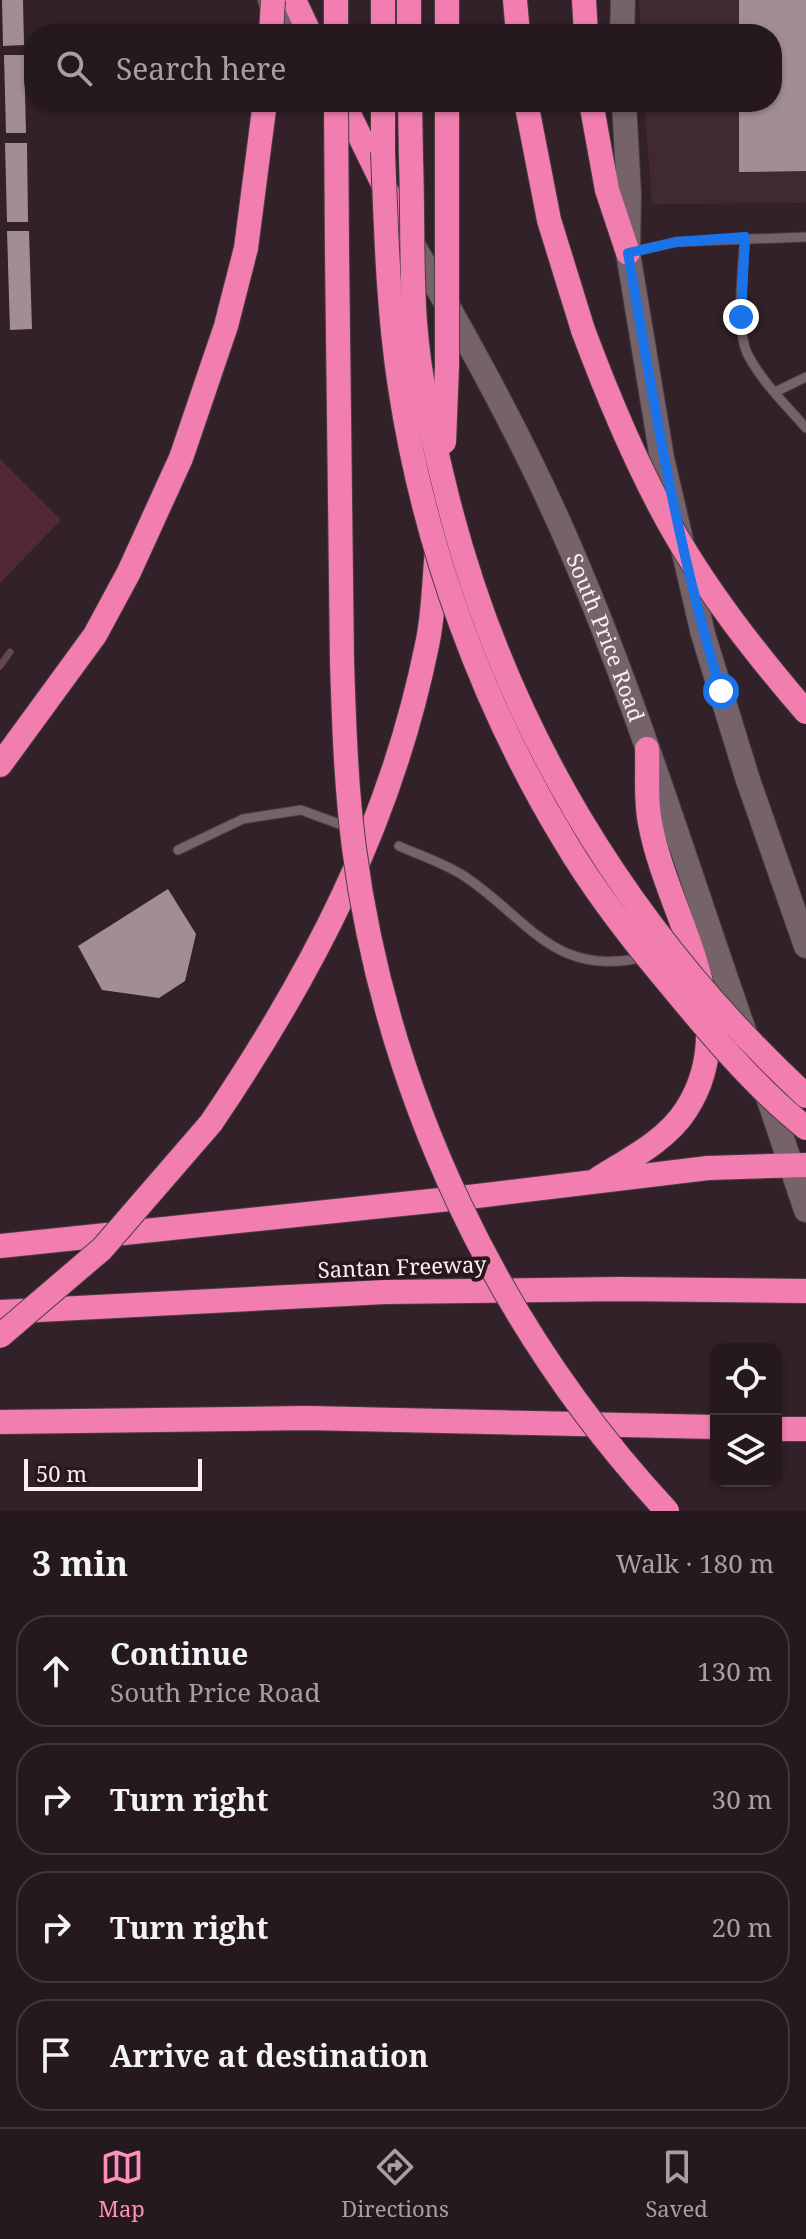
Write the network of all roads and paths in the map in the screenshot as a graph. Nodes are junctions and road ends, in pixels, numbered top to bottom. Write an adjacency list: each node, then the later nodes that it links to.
1 (272, 0): 10 (highway, bridge); 11 (main road)
2 (294, 0): 12 (highway)
3 (336, 0): 13 (highway)
4 (383, 0): 14 (highway)
5 (409, 0): 15 (highway)
6 (447, 0): 16 (highway)
7 (515, 0): 17 (highway)
8 (584, 0): 18 (highway)
9 (623, 0): 19 (main road)
10 (271, 24)
11 (283, 24)
12 (305, 24)
13 (336, 24)
14 (383, 24)
15 (409, 24)
16 (447, 24)
17 (517, 24)
18 (585, 24)
19 (622, 24)
20 (264, 112): 39 (highway)
21 (334, 112): 32 (main road, South Price Road)
22 (336, 112): 58 (highway, bridge)
23 (348, 112): 32 (highway)
24 (383, 112): 46 (highway, bridge)
25 (410, 112): 45 (highway, bridge)
26 (447, 112): 53 (highway, bridge)
27 (528, 112): 37 (highway, bridge)
28 (593, 112): 33 (highway)
29 (625, 112): 33 (main road)
30 (745, 237): 31 (lane); 33 (lane); 35 (lane)
31 (806, 237)
32 (411, 241): 38 (main road, South Price Road)
33 (628, 253): 43 (main road)
34 (806, 377): 35 (lane)
35 (775, 392): 36 (lane)
36 (806, 428)
37 (806, 712)
38 (647, 749): 44 (highway); 47 (main road, South Price Road)
39 (0, 765)
40 (342, 825): 42 (lane)
41 (399, 846): 44 (lane)
42 (178, 850)
43 (806, 946)
44 (689, 947): 48 (highway)
45 (806, 1096)
46 (806, 1128)
47 (799, 1165): 48 (highway); 49 (main road, South Price Road)
48 (594, 1181): 50 (highway)
49 (806, 1210)
50 (0, 1246)
51 (806, 1291): 52 (highway, Santan Freeway)
52 (0, 1312)
53 (0, 1336)
54 (0, 1422): 55 (highway)
55 (710, 1427)
56 (782, 1429): 57 (highway)
57 (806, 1429)
58 (667, 1511)

